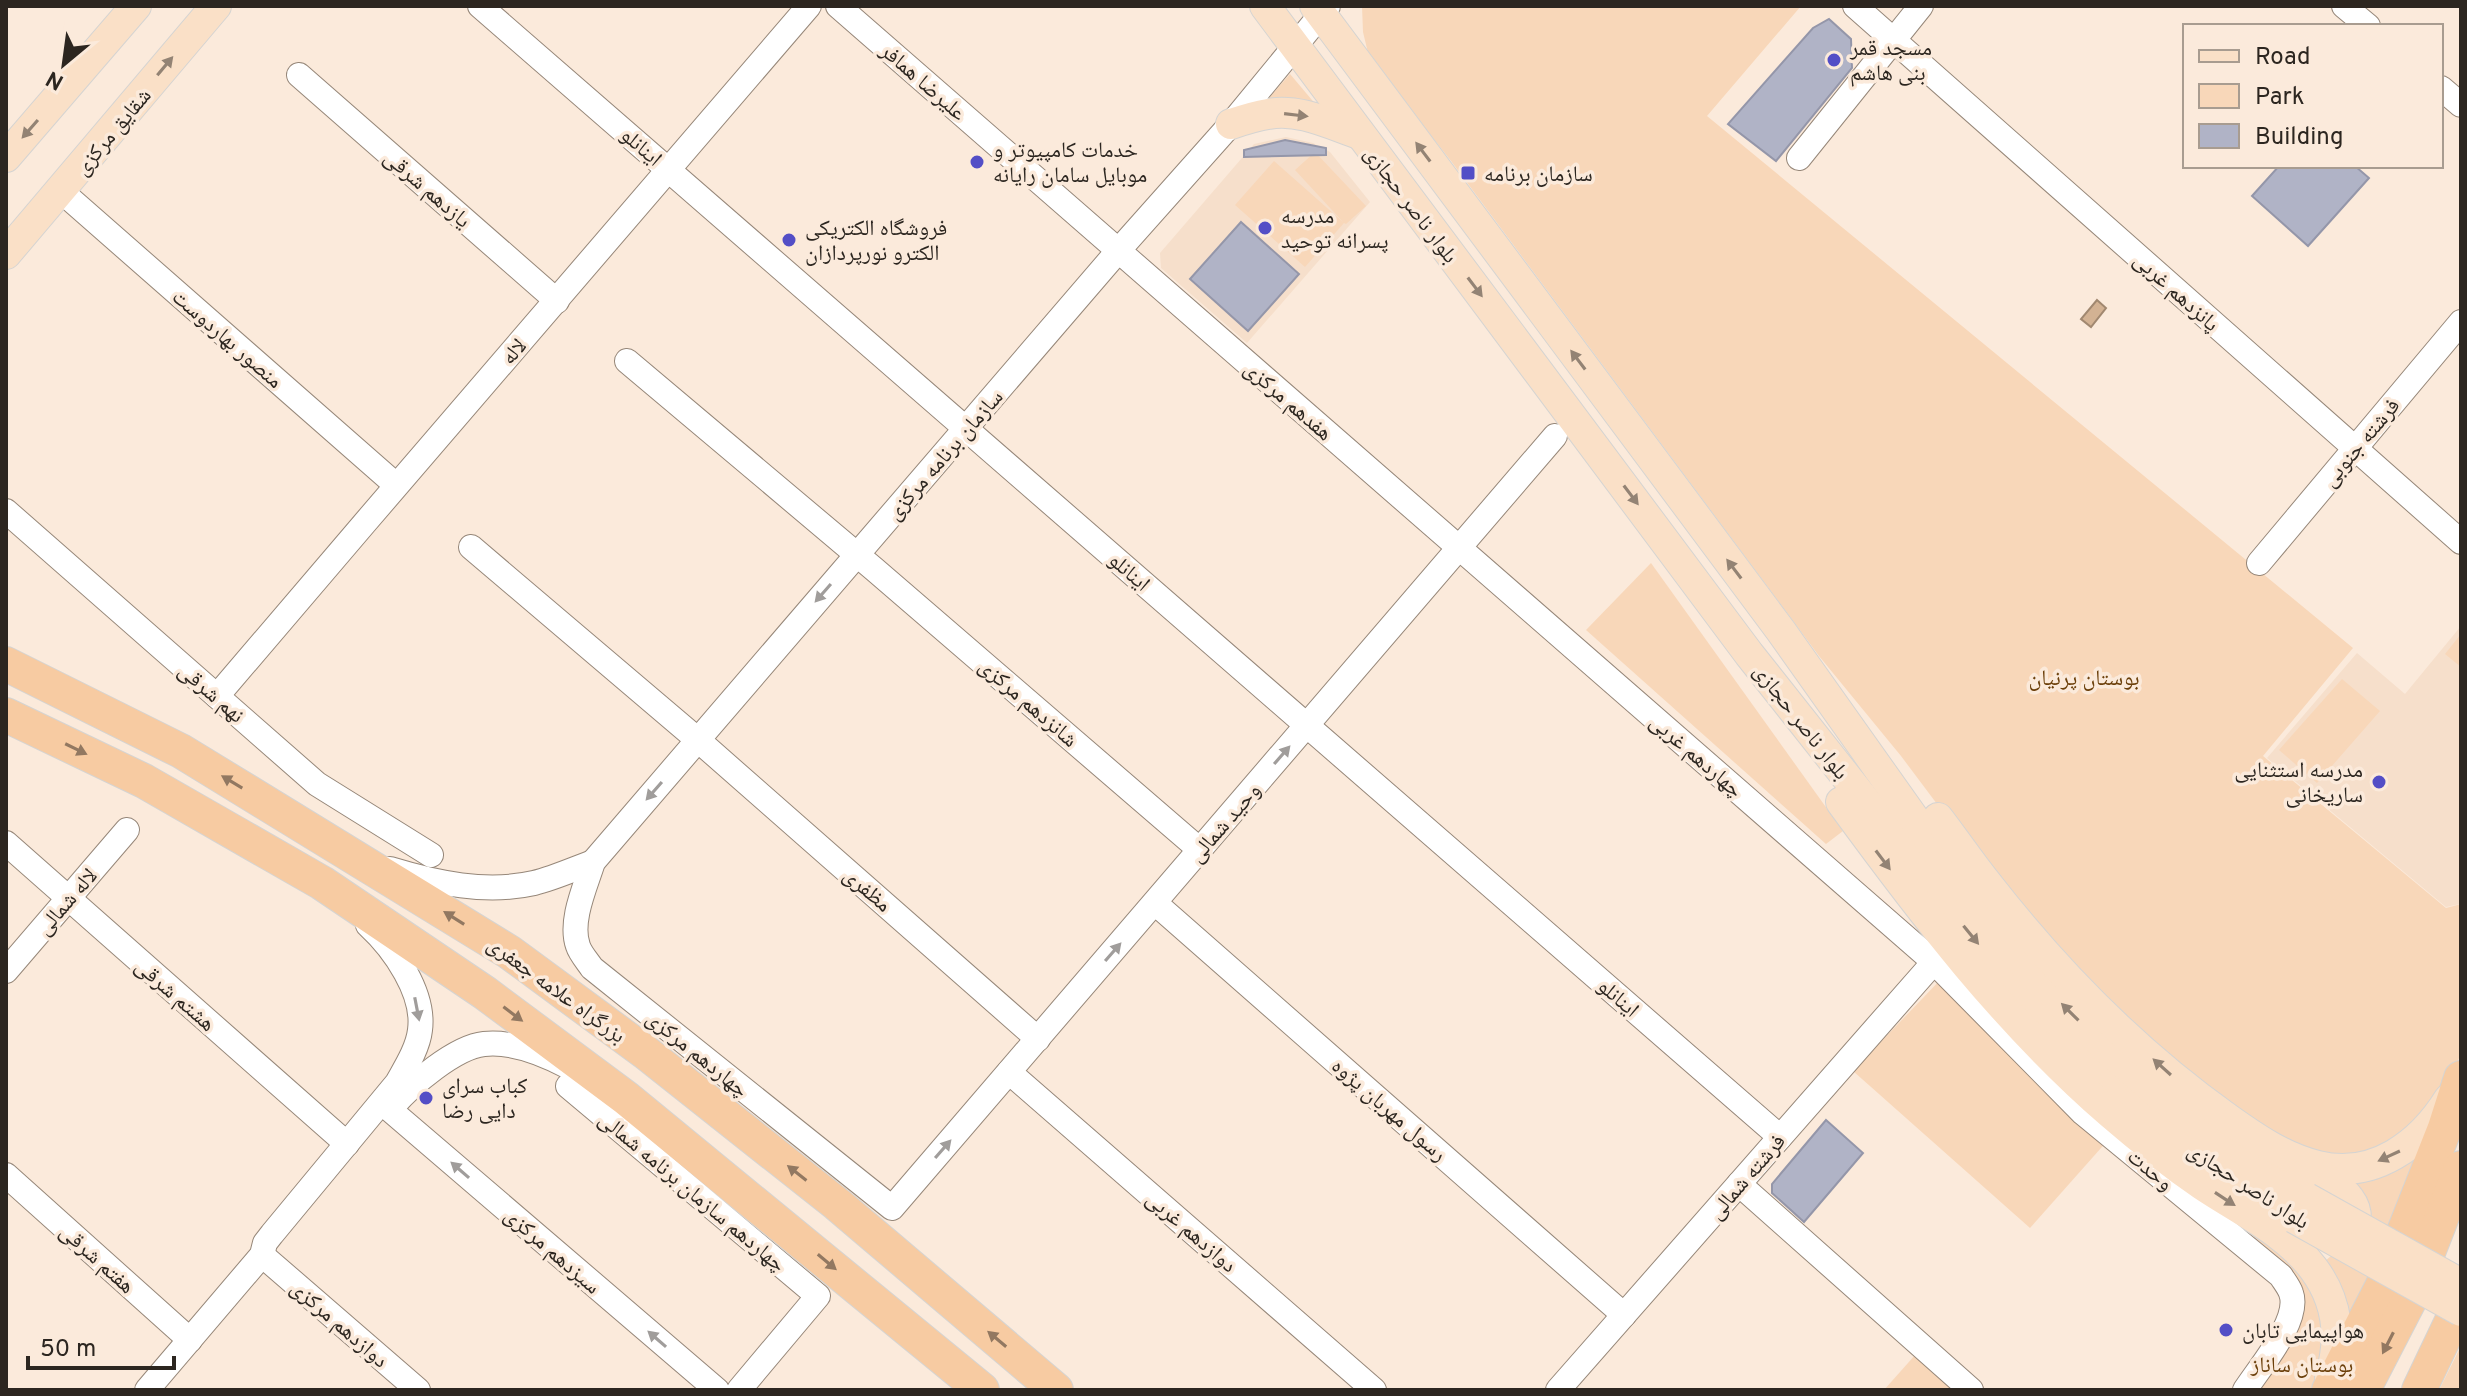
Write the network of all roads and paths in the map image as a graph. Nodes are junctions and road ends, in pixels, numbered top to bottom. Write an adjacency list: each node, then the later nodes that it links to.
1 (135, 6): 19 (main road, one-way to 19)
2 (216, 6): 22 (main road, شقایق مرکزی, one-way to 2)
3 (480, 6): 21 (street, اینانلو)
4 (809, 6): 21 (street, لاله)
5 (838, 6): 23 (street, علیرضا همافر)
6 (1265, 6): 13 (main road, بلوار ناصر حجازی)
7 (1855, 6): 12 (street, پانزدهم غربی)
8 (1921, 6): 12 (street)
9 (2344, 6): 11 (street)
10 (1321, 9): 13 (street, سازمان برنامه مرکزی); 38 (main road, بلوار ناصر حجازی, one-way to 10)
11 (2366, 24)
12 (1893, 39): 20 (street); 30 (street, پانزدهم غربی)
13 (1294, 46): 17 (street, سازمان برنامه مرکزی); 18 (main road, بلوار ناصر حجازی)
14 (299, 75): 25 (street, یازدهم شرقی)
15 (2443, 90): 16 (street)
16 (2461, 105)
17 (1231, 124): 18 (main road, one-way to 18); 23 (street, سازمان برنامه مرکزی)
18 (1359, 134): 68 (main road, بلوار ناصر حجازی, one-way to 68)
19 (6, 157)
20 (1799, 158)
21 (669, 170): 25 (street, لاله); 28 (street, اینانلو)
22 (61, 191): 24 (main road, شقایق مرکزی); 31 (street, منصور بهاردوست)
23 (1118, 251): 28 (street, سازمان برنامه مرکزی); 35 (street, هفدهم مرکزی)
24 (6, 254)
25 (557, 301): 31 (street, لاله)
26 (2461, 322): 30 (street, فرشته جنوبی)
27 (627, 361): 36 (street)
28 (966, 429): 36 (street, سازمان برنامه مرکزی); 42 (street, اینانلو)
29 (1555, 436): 35 (street, وحید شمالی)
30 (2355, 448): 33 (street, پانزدهم غربی); 37 (street, فرشته جنوبی)
31 (396, 485): 40 (street, لاله)
32 (6, 511): 40 (street, نهم شرقی)
33 (2461, 542)
34 (471, 547): 43 (street)
35 (1459, 548): 42 (street, وحید شمالی); 53 (street, چهاردهم غربی)
36 (857, 554): 43 (street, سازمان برنامه مرکزی, one-way to 43); 46 (street, شانزدهم مرکزی)
37 (2259, 563)
38 (1781, 631): 63 (main road, one-way to 38); 68 (main road, بلوار ناصر حجازی, one-way to 38)
39 (6, 664): 48 (highway, بزرگراه علامه جعفری, one-way to 39)
40 (217, 696): 47 (street, نهم شرقی)
41 (6, 715): 50 (highway, بزرگراه علامه جعفری, one-way to 50)
42 (1307, 725): 46 (street, وحید شمالی, one-way to 42); 61 (street, اینانلو)
43 (698, 740): 49 (street, سازمان برنامه مرکزی, one-way to 49); 55 (street, مظفری)
44 (127, 830): 51 (street, لاله شمالی)
45 (6, 843): 51 (street, هشتم شرقی)
46 (1200, 850): 52 (street, وحید شمالی)
47 (431, 855)
48 (364, 862): 49 (street); 76 (highway, بزرگراه علامه جعفری, one-way to 48)
49 (593, 862): 67 (street, چهاردهم مرکزی)
50 (322, 883): 59 (highway, بزرگراه علامه جعفری, one-way to 59); 62 (street, one-way to 62)
51 (68, 898): 54 (street, لاله شمالی); 62 (street, هشتم شرقی)
52 (1155, 903): 55 (street, وحید شمالی, one-way to 52); 73 (street, رسول مهربان پژوه)
53 (1934, 962): 61 (street, فرشته شمالی); 86 (street, وحدت)
54 (6, 971)
55 (1038, 1039): 56 (street, وحید شمالی)
56 (1009, 1072): 67 (street, وحید شمالی, one-way to 56); 83 (street, دوازدهم غربی)
57 (2461, 1079): 63 (main road, one-way to 63); 87 (highway)
58 (568, 1086): 80 (street, چهاردهم سازمان برنامه شمالی)
59 (626, 1098): 60 (street); 74 (highway, بزرگراه علامه جعفری, one-way to 74)
60 (389, 1109): 69 (street); 79 (street, سیزدهم مرکزی, one-way to 60)
61 (1780, 1137): 66 (street, فرشته شمالی)
62 (347, 1144): 69 (street)
63 (2290, 1157): 68 (main road)
64 (2461, 1168): 88 (highway, one-way to 88)
65 (6, 1175): 75 (street, هفتم شرقی)
66 (1739, 1184): 73 (street, فرشته شمالی); 85 (street)
67 (892, 1208)
68 (2296, 1219): 70 (main road, بلوار ناصر حجازی, bridge); 72 (main road, بلوار ناصر حجازی, bridge); 87 (main road)
69 (262, 1255): 75 (street); 78 (street, دوازدهم مرکزی)
70 (2461, 1284)
71 (2461, 1302): 89 (highway)
72 (2461, 1311)
73 (1624, 1315): 84 (street, فرشته شمالی)
74 (892, 1317): 81 (highway); 82 (highway, بزرگراه علامه جعفری)
75 (190, 1340): 77 (street)
76 (1055, 1389)
77 (147, 1390)
78 (418, 1390)
79 (717, 1390)
80 (739, 1390)
81 (966, 1390)
82 (982, 1390)
83 (1374, 1390)
84 (1558, 1390)
85 (1971, 1390)
86 (2245, 1390)
87 (2328, 1390)
88 (2363, 1390)
89 (2419, 1390)

